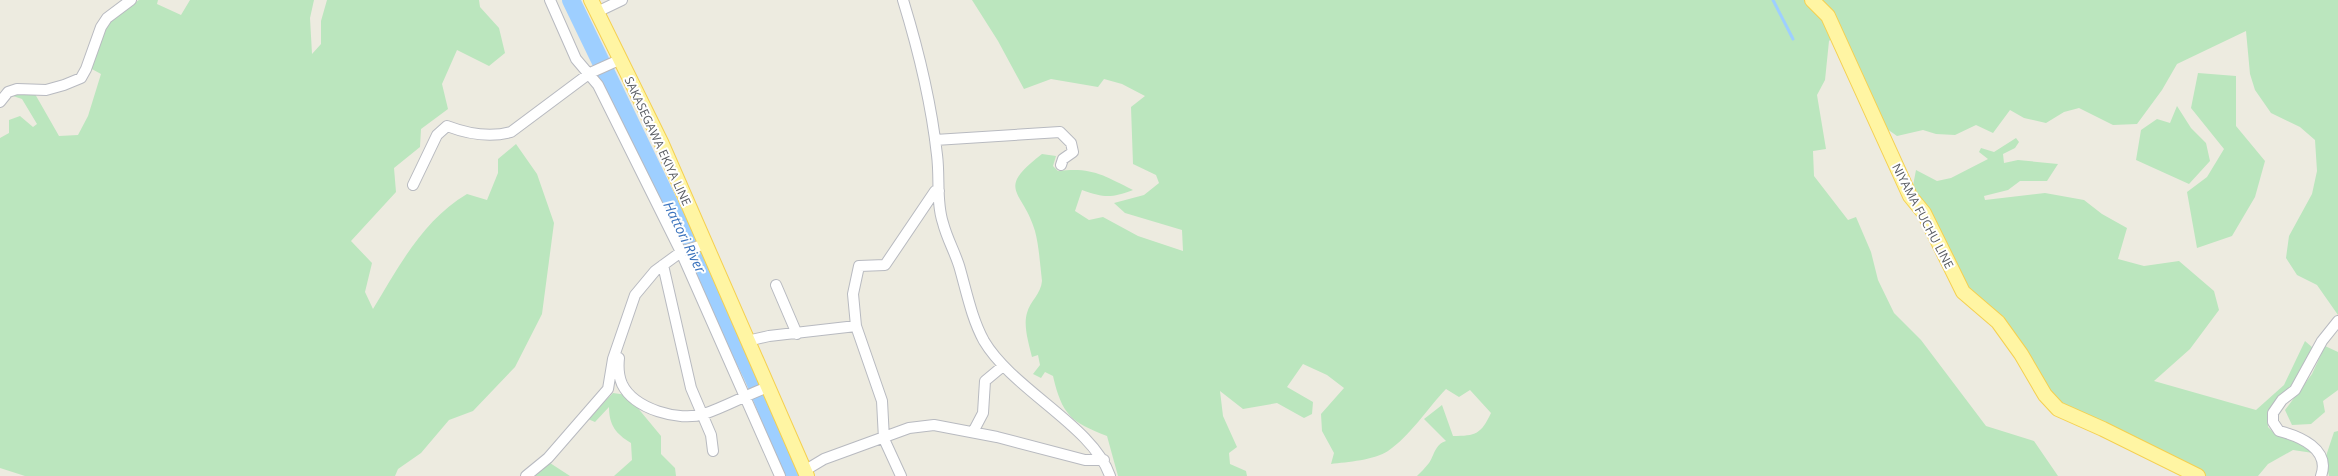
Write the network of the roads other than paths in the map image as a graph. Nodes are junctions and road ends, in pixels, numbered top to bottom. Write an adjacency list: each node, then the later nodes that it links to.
1 (131, 0): 9 (street)
2 (550, 0): 8 (street)
3 (622, 0): 6 (street)
4 (903, 0): 10 (street)
5 (1812, 0): 36 (main road, NIYAMA FUCHU LINE)
6 (594, 6): 7 (main road, SAKASEGAWA EKIYA LINE)
7 (616, 62): 8 (street); 14 (main road, SAKASEGAWA EKIYA LINE)
8 (594, 72): 12 (street); 15 (street)
9 (0, 102)
10 (935, 140): 11 (street); 13 (street)
11 (1061, 165)
12 (412, 185)
13 (939, 191): 19 (street); 23 (street)
14 (702, 244): 15 (street); 22 (main road, SAKASEGAWA EKIYA LINE)
15 (683, 252): 16 (street); 25 (street)
16 (663, 265): 21 (street); 26 (street)
17 (776, 285): 20 (street)
18 (2338, 321): 37 (street)
19 (856, 326): 20 (street); 28 (street)
20 (797, 334): 22 (street)
21 (620, 338): 26 (street); 32 (street)
22 (748, 341): 24 (main road, SAKASEGAWA EKIYA LINE)
23 (1003, 366): 27 (street); 30 (street)
24 (766, 388): 25 (street); 31 (main road, SAKASEGAWA EKIYA LINE)
25 (745, 395): 26 (street); 33 (street)
26 (702, 414): 29 (street)
27 (973, 432): 28 (street); 30 (street)
28 (884, 439): 31 (street); 34 (street)
29 (713, 450)
30 (1104, 460): 35 (street)
31 (805, 473)
32 (526, 476)
33 (780, 476)
34 (902, 476)
35 (1110, 476)
36 (2198, 476)
37 (2321, 476)

